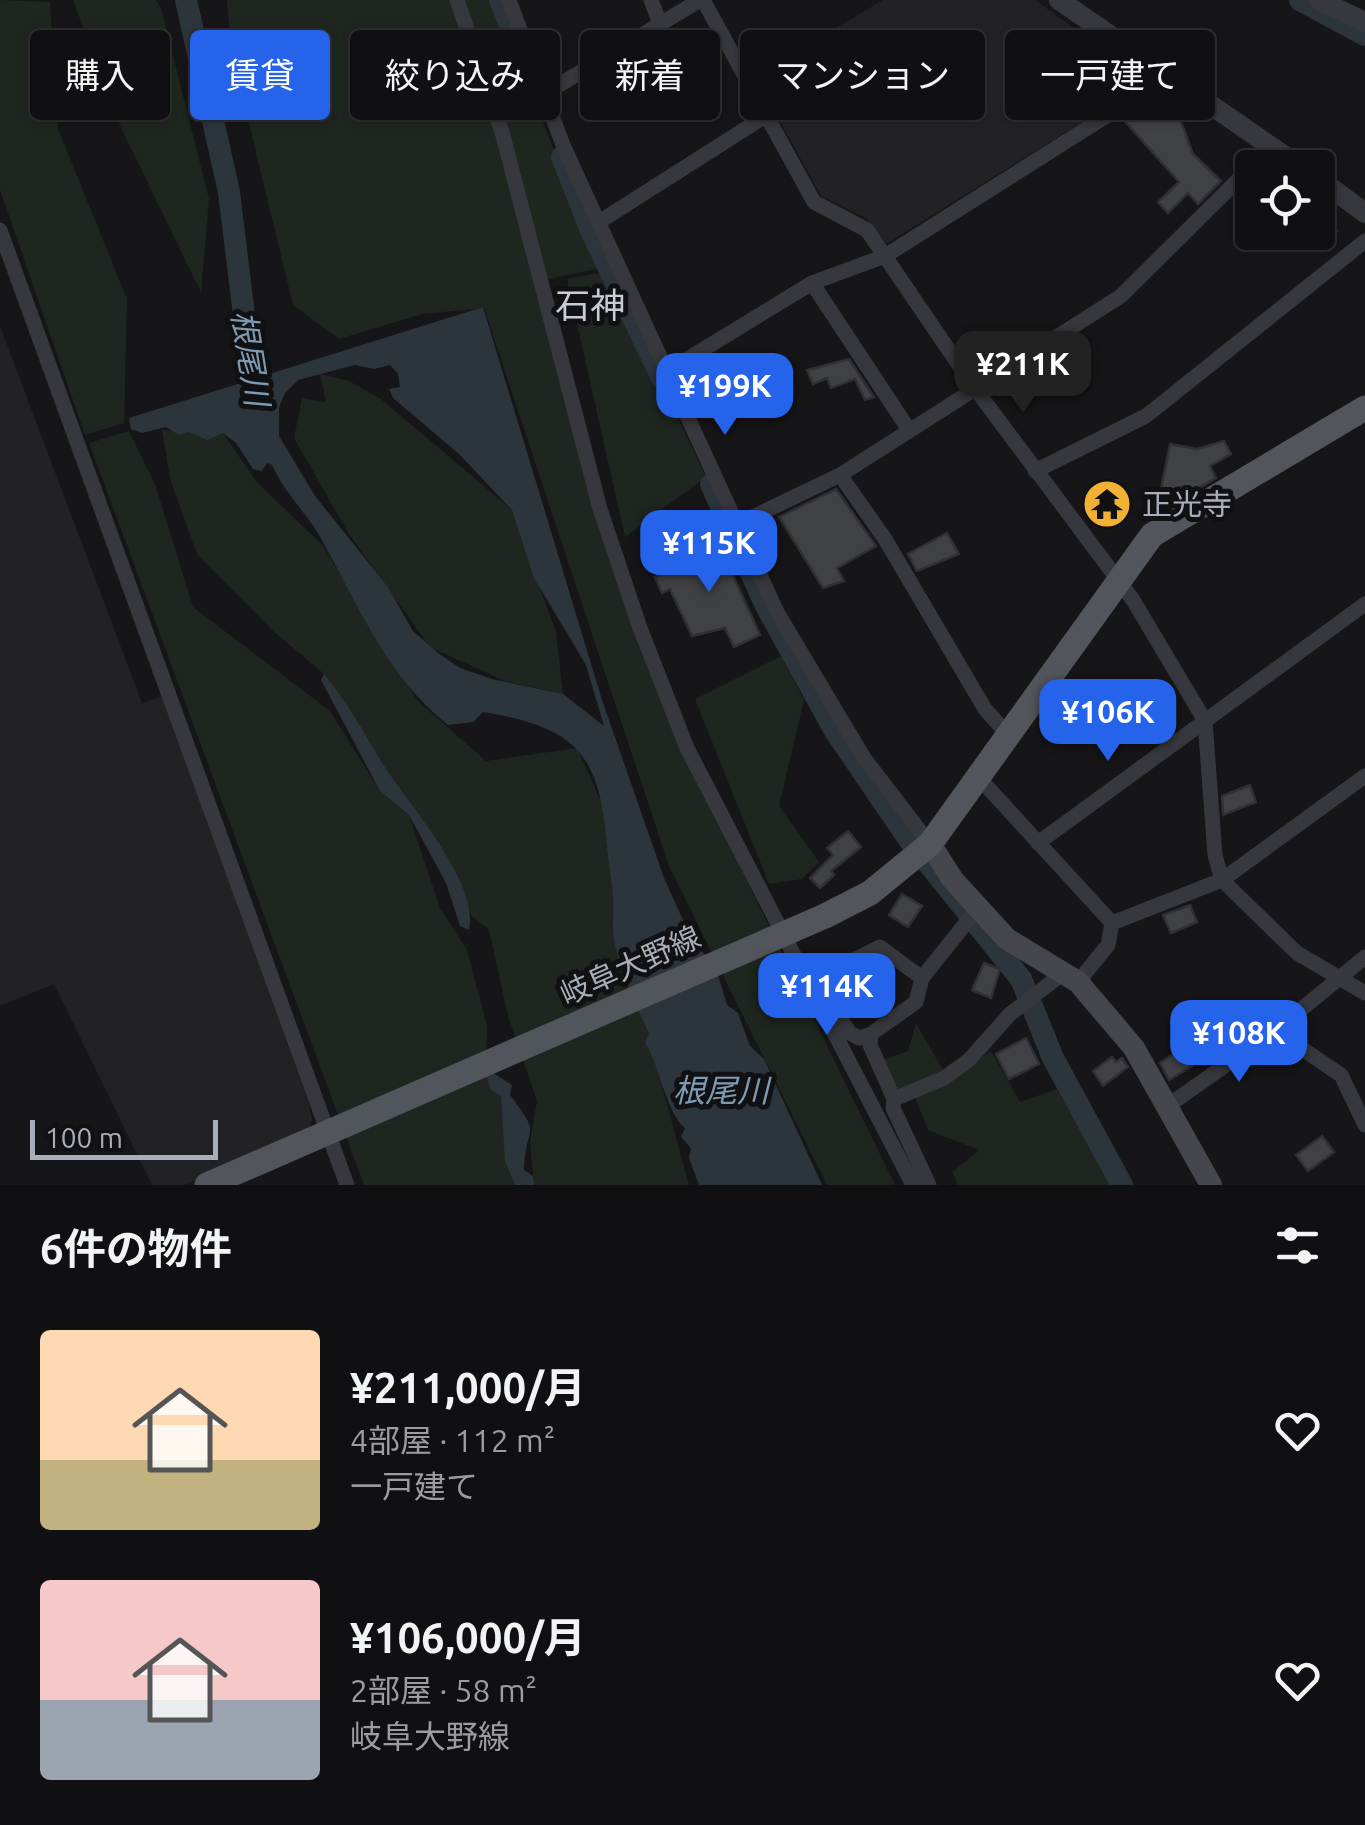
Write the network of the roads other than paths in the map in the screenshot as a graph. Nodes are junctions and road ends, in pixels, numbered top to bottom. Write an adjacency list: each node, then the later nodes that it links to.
1 (457, 0): 45 (street)
2 (509, 0): 9 (street)
3 (650, 0): 8 (street)
4 (702, 0): 8 (street); 11 (street)
5 (1059, 0): 10 (street)
6 (1320, 0): 7 (street)
7 (1365, 22)
8 (661, 26): 12 (street)
9 (520, 30)
10 (1103, 30)
11 (740, 67)
12 (560, 85)
13 (1215, 108): 18 (street)
14 (555, 120): 22 (street)
15 (759, 120): 22 (street)
16 (770, 120): 25 (street)
17 (1100, 120): 25 (street)
18 (1266, 144): 19 (street); 28 (street)
19 (1275, 150)
20 (1335, 188): 21 (street)
21 (1361, 204)
22 (599, 222): 27 (street)
23 (0, 230): 58 (street)
24 (1365, 240): 31 (street)
25 (885, 256): 26 (street); 28 (street)
26 (812, 282): 27 (street); 30 (street)
27 (668, 371): 33 (street)
28 (974, 387): 30 (street); 31 (street)
29 (1365, 408): 34 (main road, 岐阜大野線)
30 (909, 430): 32 (street)
31 (1035, 471): 34 (street)
32 (840, 475): 33 (street); 37 (street)
33 (740, 523): 41 (street)
34 (1117, 579): 36 (street); 37 (main road, 岐阜大野線)
35 (1365, 604): 36 (street)
36 (1205, 722): 40 (street); 42 (street)
37 (1008, 735): 39 (main road, 岐阜大野線)
38 (1365, 776): 42 (street)
39 (980, 779): 40 (street); 41 (main road, 岐阜大野線)
40 (1038, 843): 44 (street)
41 (923, 851): 43 (main road); 45 (main road, 岐阜大野線)
42 (1222, 880): 44 (street); 50 (street)
43 (972, 914): 49 (main road); 51 (street)
44 (1112, 923): 49 (street)
45 (776, 937): 48 (street); 58 (main road, 岐阜大野線)
46 (1365, 957): 50 (street)
47 (844, 965): 51 (street)
48 (801, 971): 54 (street); 61 (street)
49 (1072, 976): 55 (street); 56 (main road)
50 (1338, 977): 52 (street); 53 (street)
51 (922, 978): 54 (street)
52 (1365, 993)
53 (1281, 1026): 56 (street); 57 (street)
54 (871, 1034): 55 (street)
55 (894, 1100): 62 (street)
56 (1170, 1105): 63 (main road)
57 (1365, 1125)
58 (336, 1129): 59 (main road, 岐阜大野線); 60 (street)
59 (207, 1185)
60 (347, 1185)
61 (912, 1185)
62 (929, 1185)
63 (1211, 1185)

